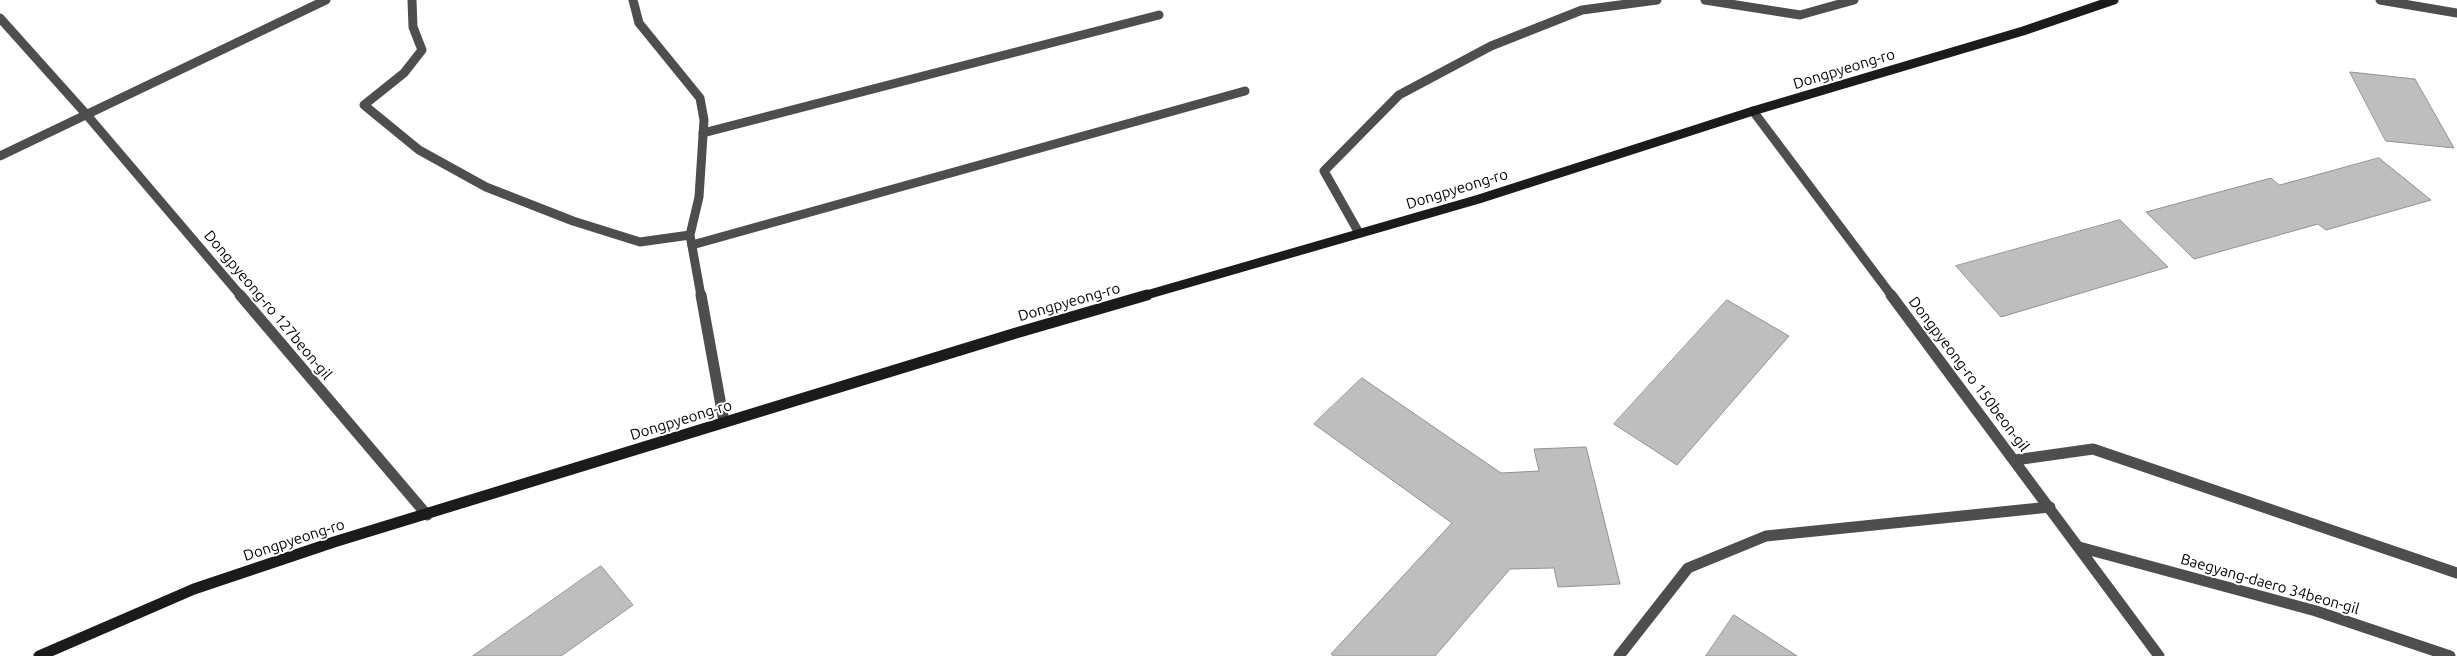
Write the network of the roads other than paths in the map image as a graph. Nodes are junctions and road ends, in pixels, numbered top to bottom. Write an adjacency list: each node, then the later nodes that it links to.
1 (326, 0): 14 (street)
2 (412, 0): 18 (street)
3 (633, 0): 15 (street)
4 (1656, 0): 17 (street)
5 (1705, 0): 6 (street)
6 (1854, 0)
7 (2114, 0): 13 (main road, Dongpyeong-ro)
8 (2380, 0): 9 (street)
9 (2457, 13)
10 (1159, 15): 15 (street)
11 (0, 18): 14 (street, Dongpyeong-ro 127beon-gil)
12 (1245, 91): 18 (street)
13 (1753, 111): 17 (main road, Dongpyeong-ro); 20 (street, Dongpyeong-ro 150beon-gil)
14 (86, 114): 16 (street); 22 (street, Dongpyeong-ro 127beon-gil)
15 (703, 133): 18 (street)
16 (0, 156)
17 (1359, 233): 19 (main road, Dongpyeong-ro)
18 (691, 240): 19 (street)
19 (724, 422): 22 (main road, Dongpyeong-ro)
20 (2015, 460): 21 (street, Dongpyeong-ro 150beon-gil); 24 (street)
21 (2050, 507): 23 (street, Dongpyeong-ro 150beon-gil); 26 (street)
22 (427, 515): 25 (main road, Dongpyeong-ro)
23 (2079, 547): 27 (street, Dongpyeong-ro 150beon-gil); 28 (street, Baegyang-daero 34beon-gil)
24 (2457, 573)
25 (39, 656)
26 (1619, 656)
27 (2159, 656)
28 (2450, 656)

